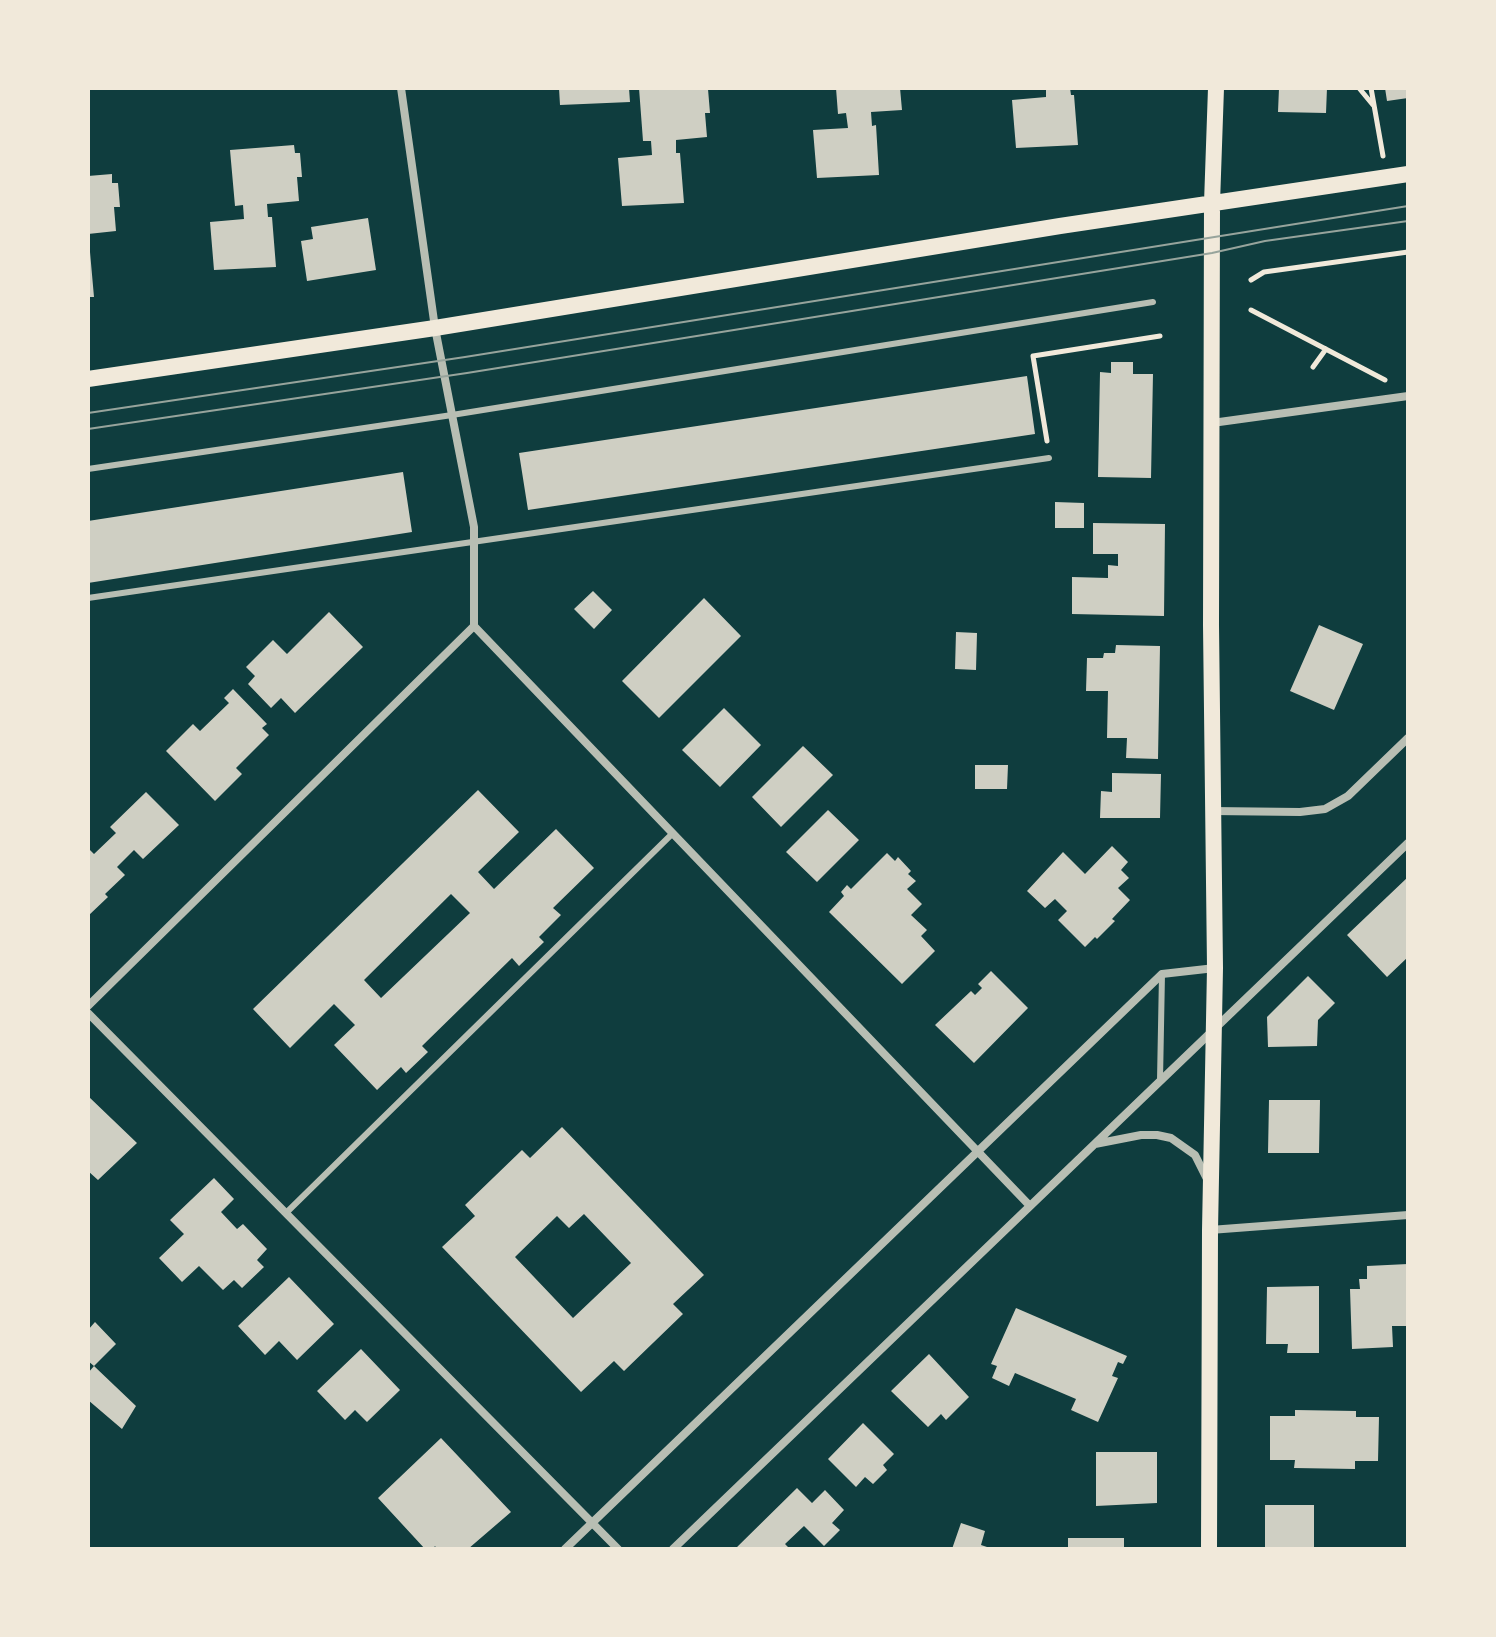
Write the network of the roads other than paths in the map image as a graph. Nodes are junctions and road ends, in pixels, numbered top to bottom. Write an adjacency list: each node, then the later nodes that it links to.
1 (401, 88): 6 (street)
2 (1216, 88): 4 (main road)
3 (1408, 174): 4 (main road)
4 (1212, 203): 6 (main road); 10 (main road)
5 (1153, 302): 9 (lane)
6 (435, 328): 7 (main road); 9 (street)
7 (88, 379)
8 (1408, 396): 10 (street)
9 (452, 415): 12 (lane); 13 (street)
10 (1212, 423): 17 (main road)
11 (1049, 458): 13 (lane)
12 (88, 469)
13 (473, 541): 14 (lane); 15 (street)
14 (88, 598)
15 (474, 626): 18 (street); 22 (street)
16 (1408, 738): 17 (street)
17 (1212, 811): 20 (main road)
18 (673, 833): 27 (street); 30 (lane)
19 (1408, 843): 24 (street)
20 (1215, 968): 21 (street); 24 (main road)
21 (1162, 974): 25 (lane); 27 (street)
22 (88, 1006)
23 (88, 1013): 30 (street)
24 (1213, 1029): 25 (street); 28 (main road)
25 (1160, 1080): 26 (street)
26 (1094, 1144): 28 (street); 29 (street)
27 (977, 1151): 29 (street); 33 (street)
28 (1210, 1191): 32 (main road)
29 (1030, 1206): 36 (street)
30 (286, 1213): 33 (street)
31 (1408, 1215): 32 (street)
32 (1210, 1230): 37 (main road)
33 (593, 1523): 34 (street); 35 (street)
34 (565, 1549)
35 (618, 1549)
36 (673, 1549)
37 (1209, 1549)

